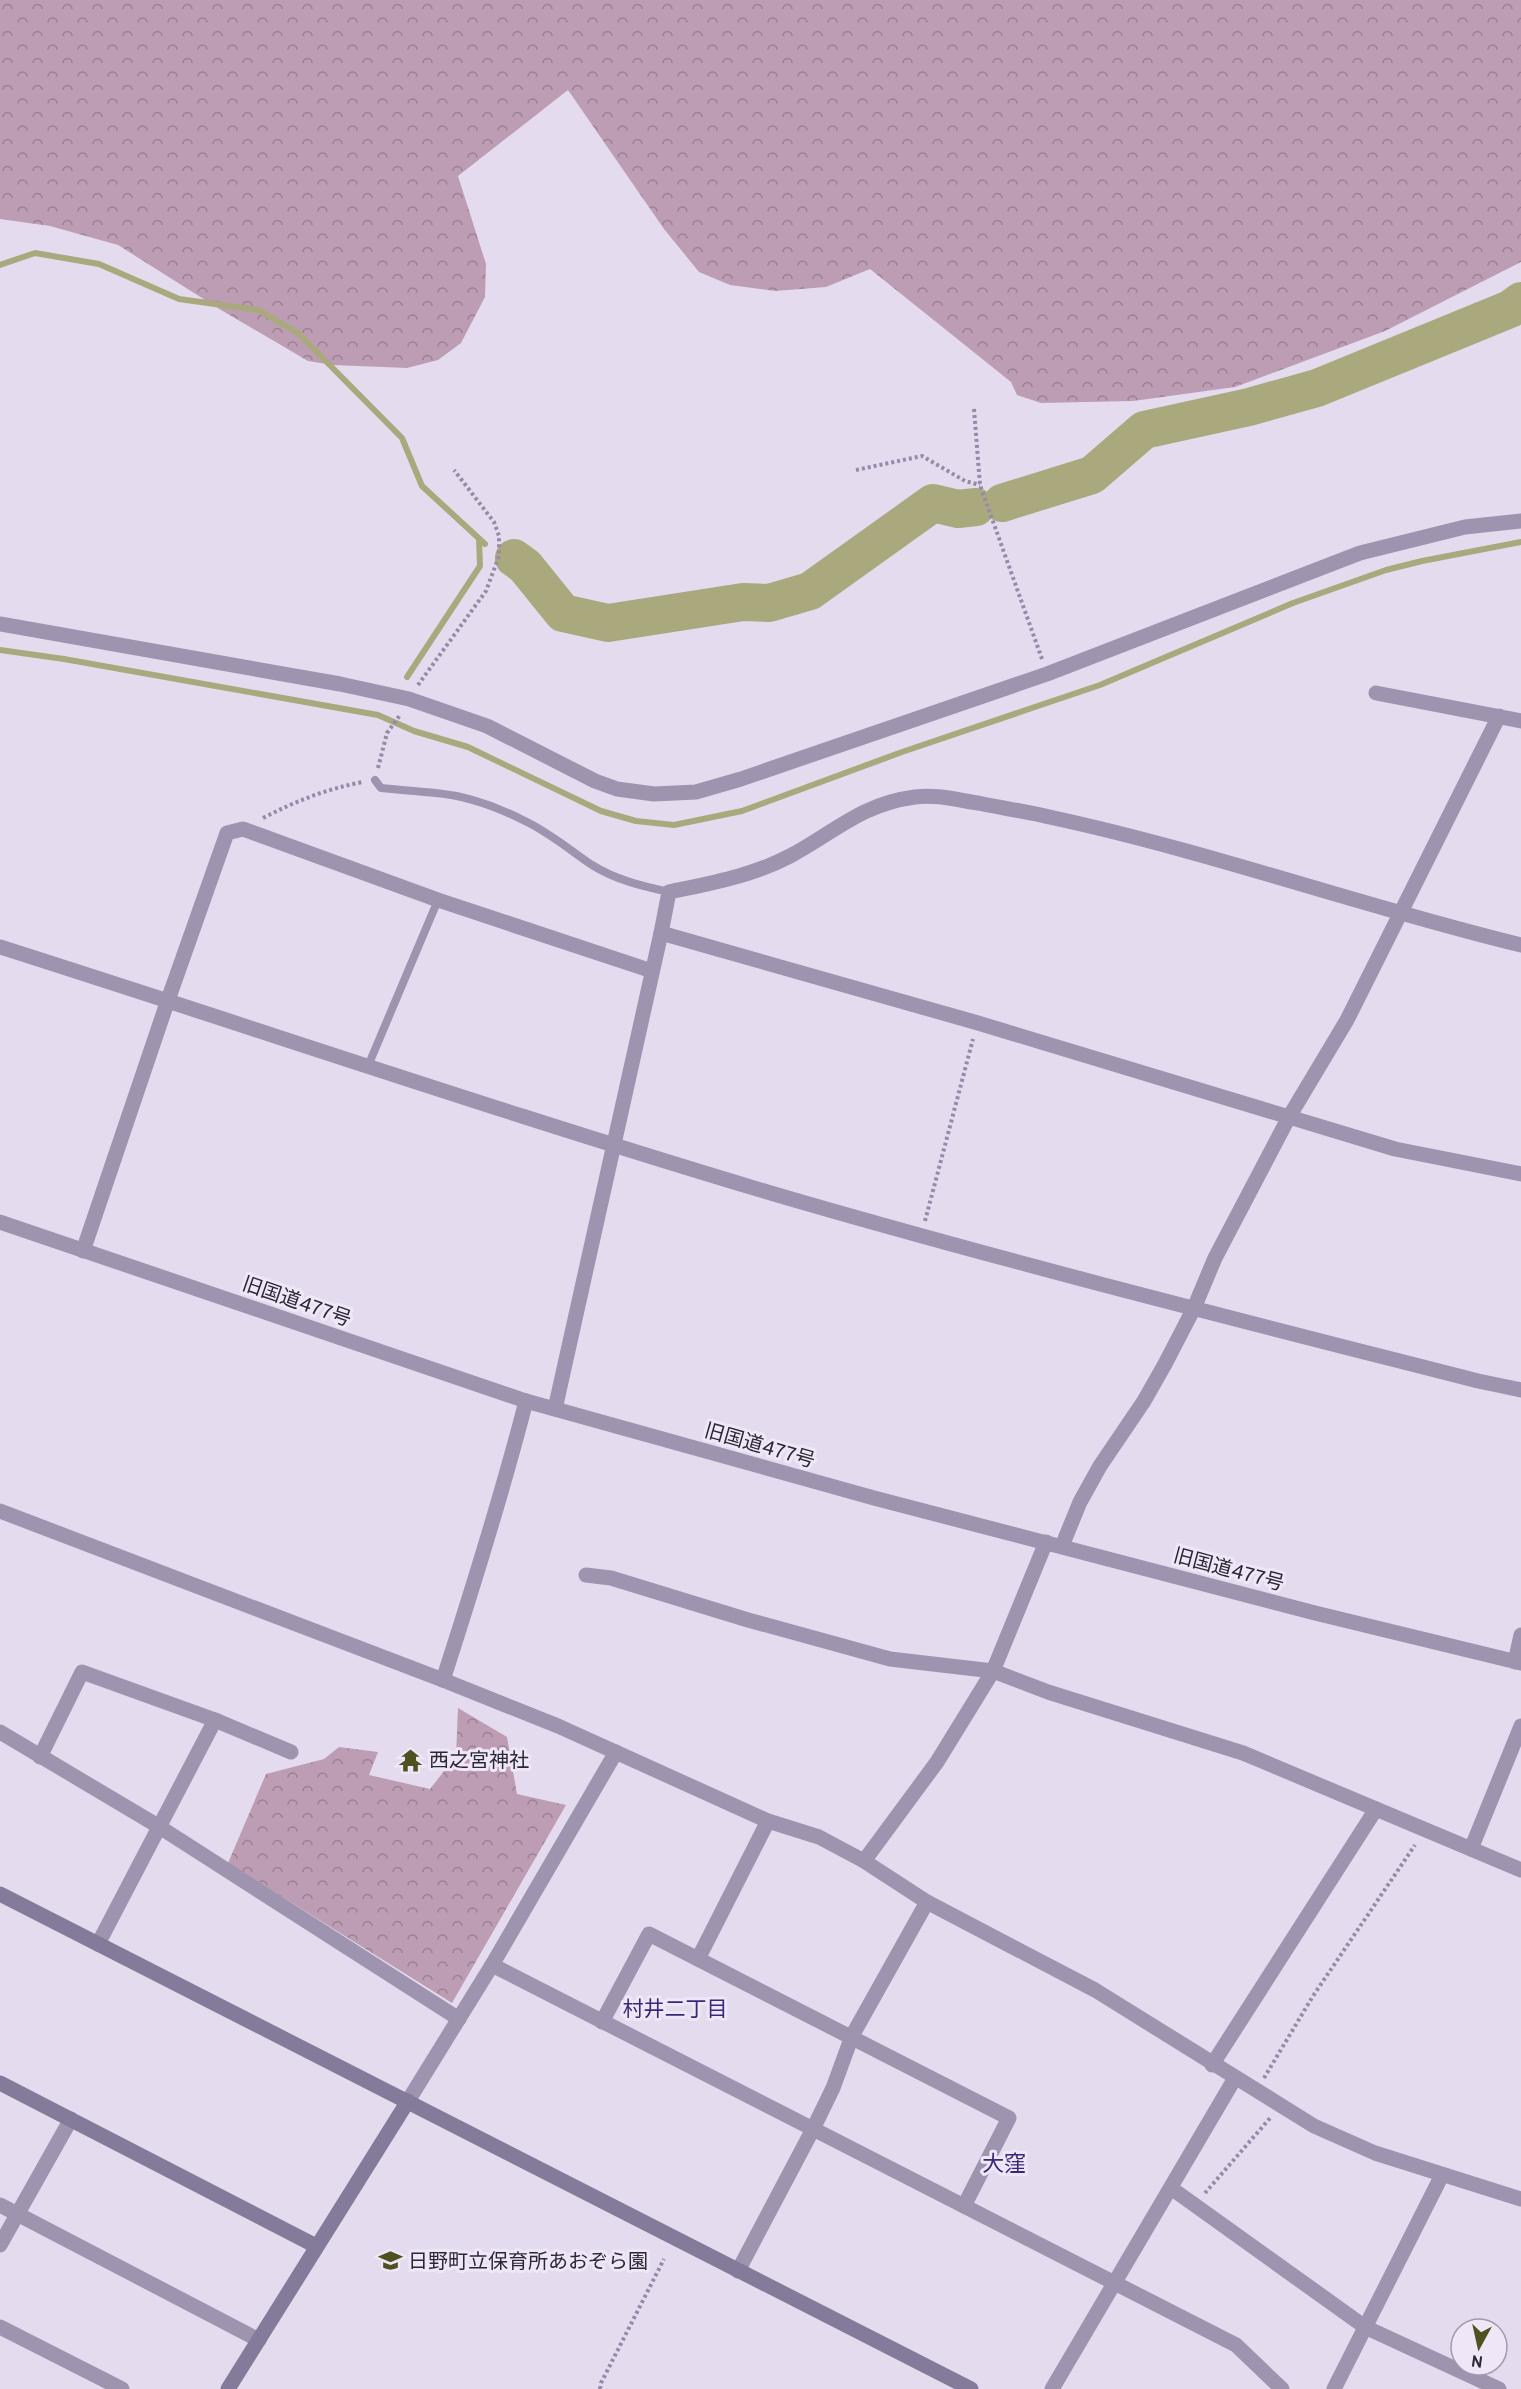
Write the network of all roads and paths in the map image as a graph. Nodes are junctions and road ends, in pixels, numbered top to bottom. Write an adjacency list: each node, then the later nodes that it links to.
1 (974, 409): 4 (path)
2 (454, 470): 9 (path)
3 (856, 470): 4 (path)
4 (980, 485): 7 (path)
5 (1521, 521): 7 (street)
6 (0, 624): 9 (street)
7 (1047, 674): 9 (street)
8 (1376, 693): 10 (street)
9 (409, 699): 12 (path)
10 (1499, 717): 11 (street); 16 (street)
11 (1521, 721)
12 (375, 780): 13 (path); 14 (lane)
13 (243, 829): 15 (street); 21 (street)
14 (669, 892): 16 (street); 17 (street)
15 (438, 900): 20 (street); 23 (lane)
16 (1401, 914): 18 (street); 24 (street)
17 (661, 933): 20 (street); 22 (street)
18 (1521, 945)
19 (0, 947): 21 (street)
20 (652, 971): 25 (street)
21 (168, 1000): 23 (street); 29 (street)
22 (978, 1023): 24 (street); 28 (path)
23 (368, 1066): 25 (street)
24 (1289, 1117): 26 (street); 30 (street)
25 (615, 1146): 28 (street); 33 (street)
26 (1521, 1174)
27 (0, 1222): 29 (street, 旧国道477号)
28 (921, 1236): 30 (street)
29 (83, 1251): 32 (street, 旧国道477号)
30 (1194, 1308): 31 (street); 36 (street)
31 (1521, 1390)
32 (526, 1401): 33 (street, 旧国道477号); 41 (street)
33 (555, 1409): 35 (street, 旧国道477号)
34 (0, 1511): 41 (street)
35 (1046, 1542): 36 (street, 旧国道477号); 40 (street)
36 (1062, 1546): 39 (street, 旧国道477号)
37 (586, 1575): 40 (street)
38 (1521, 1635): 39 (street)
39 (1518, 1663)
40 (993, 1671): 48 (street); 53 (street)
41 (443, 1680): 46 (street)
42 (215, 1720): 45 (street); 47 (street); 50 (street)
43 (1521, 1725): 52 (street)
44 (0, 1732): 47 (street)
45 (291, 1752)
46 (616, 1752): 49 (street); 59 (street)
47 (40, 1756): 50 (street)
48 (1376, 1809): 51 (street); 63 (street)
49 (768, 1821): 53 (street); 58 (street)
50 (158, 1826): 57 (street); 60 (street)
51 (1425, 1830): 52 (street); 66 (path)
52 (1471, 1849): 54 (street)
53 (864, 1861): 56 (street)
54 (1521, 1870)
55 (0, 1894): 57 (street)
56 (927, 1902): 62 (street); 63 (street)
57 (98, 1944): 67 (street)
58 (699, 1959): 61 (street); 62 (street)
59 (492, 1965): 60 (street); 61 (street)
60 (459, 2019): 67 (street)
61 (602, 2022): 70 (street)
62 (852, 2036): 70 (street); 76 (street)
63 (1212, 2065): 64 (street)
64 (1235, 2078): 66 (street); 72 (street)
65 (0, 2083): 69 (street)
66 (1256, 2091): 68 (street)
67 (408, 2101): 79 (street); 81 (street)
68 (1281, 2106): 71 (street); 75 (path)
69 (71, 2119): 77 (street); 79 (street)
70 (813, 2129): 76 (street); 81 (street)
71 (1442, 2175): 73 (street); 84 (street)
72 (1171, 2188): 75 (street); 82 (street)
73 (1521, 2199)
74 (0, 2205): 77 (street)
75 (1195, 2205): 84 (street)
76 (964, 2206): 82 (street)
77 (18, 2214): 78 (street); 85 (street)
78 (0, 2245)
79 (316, 2246): 85 (street)
80 (664, 2259): 88 (path)
81 (738, 2271): 89 (street)
82 (1115, 2283): 90 (street); 91 (street)
83 (0, 2327): 86 (street)
84 (1365, 2327): 92 (street); 93 (street)
85 (259, 2340): 87 (street)
86 (122, 2389)
87 (228, 2389)
88 (600, 2389)
89 (970, 2389)
90 (1052, 2389)
91 (1282, 2389)
92 (1334, 2389)
93 (1499, 2389)

